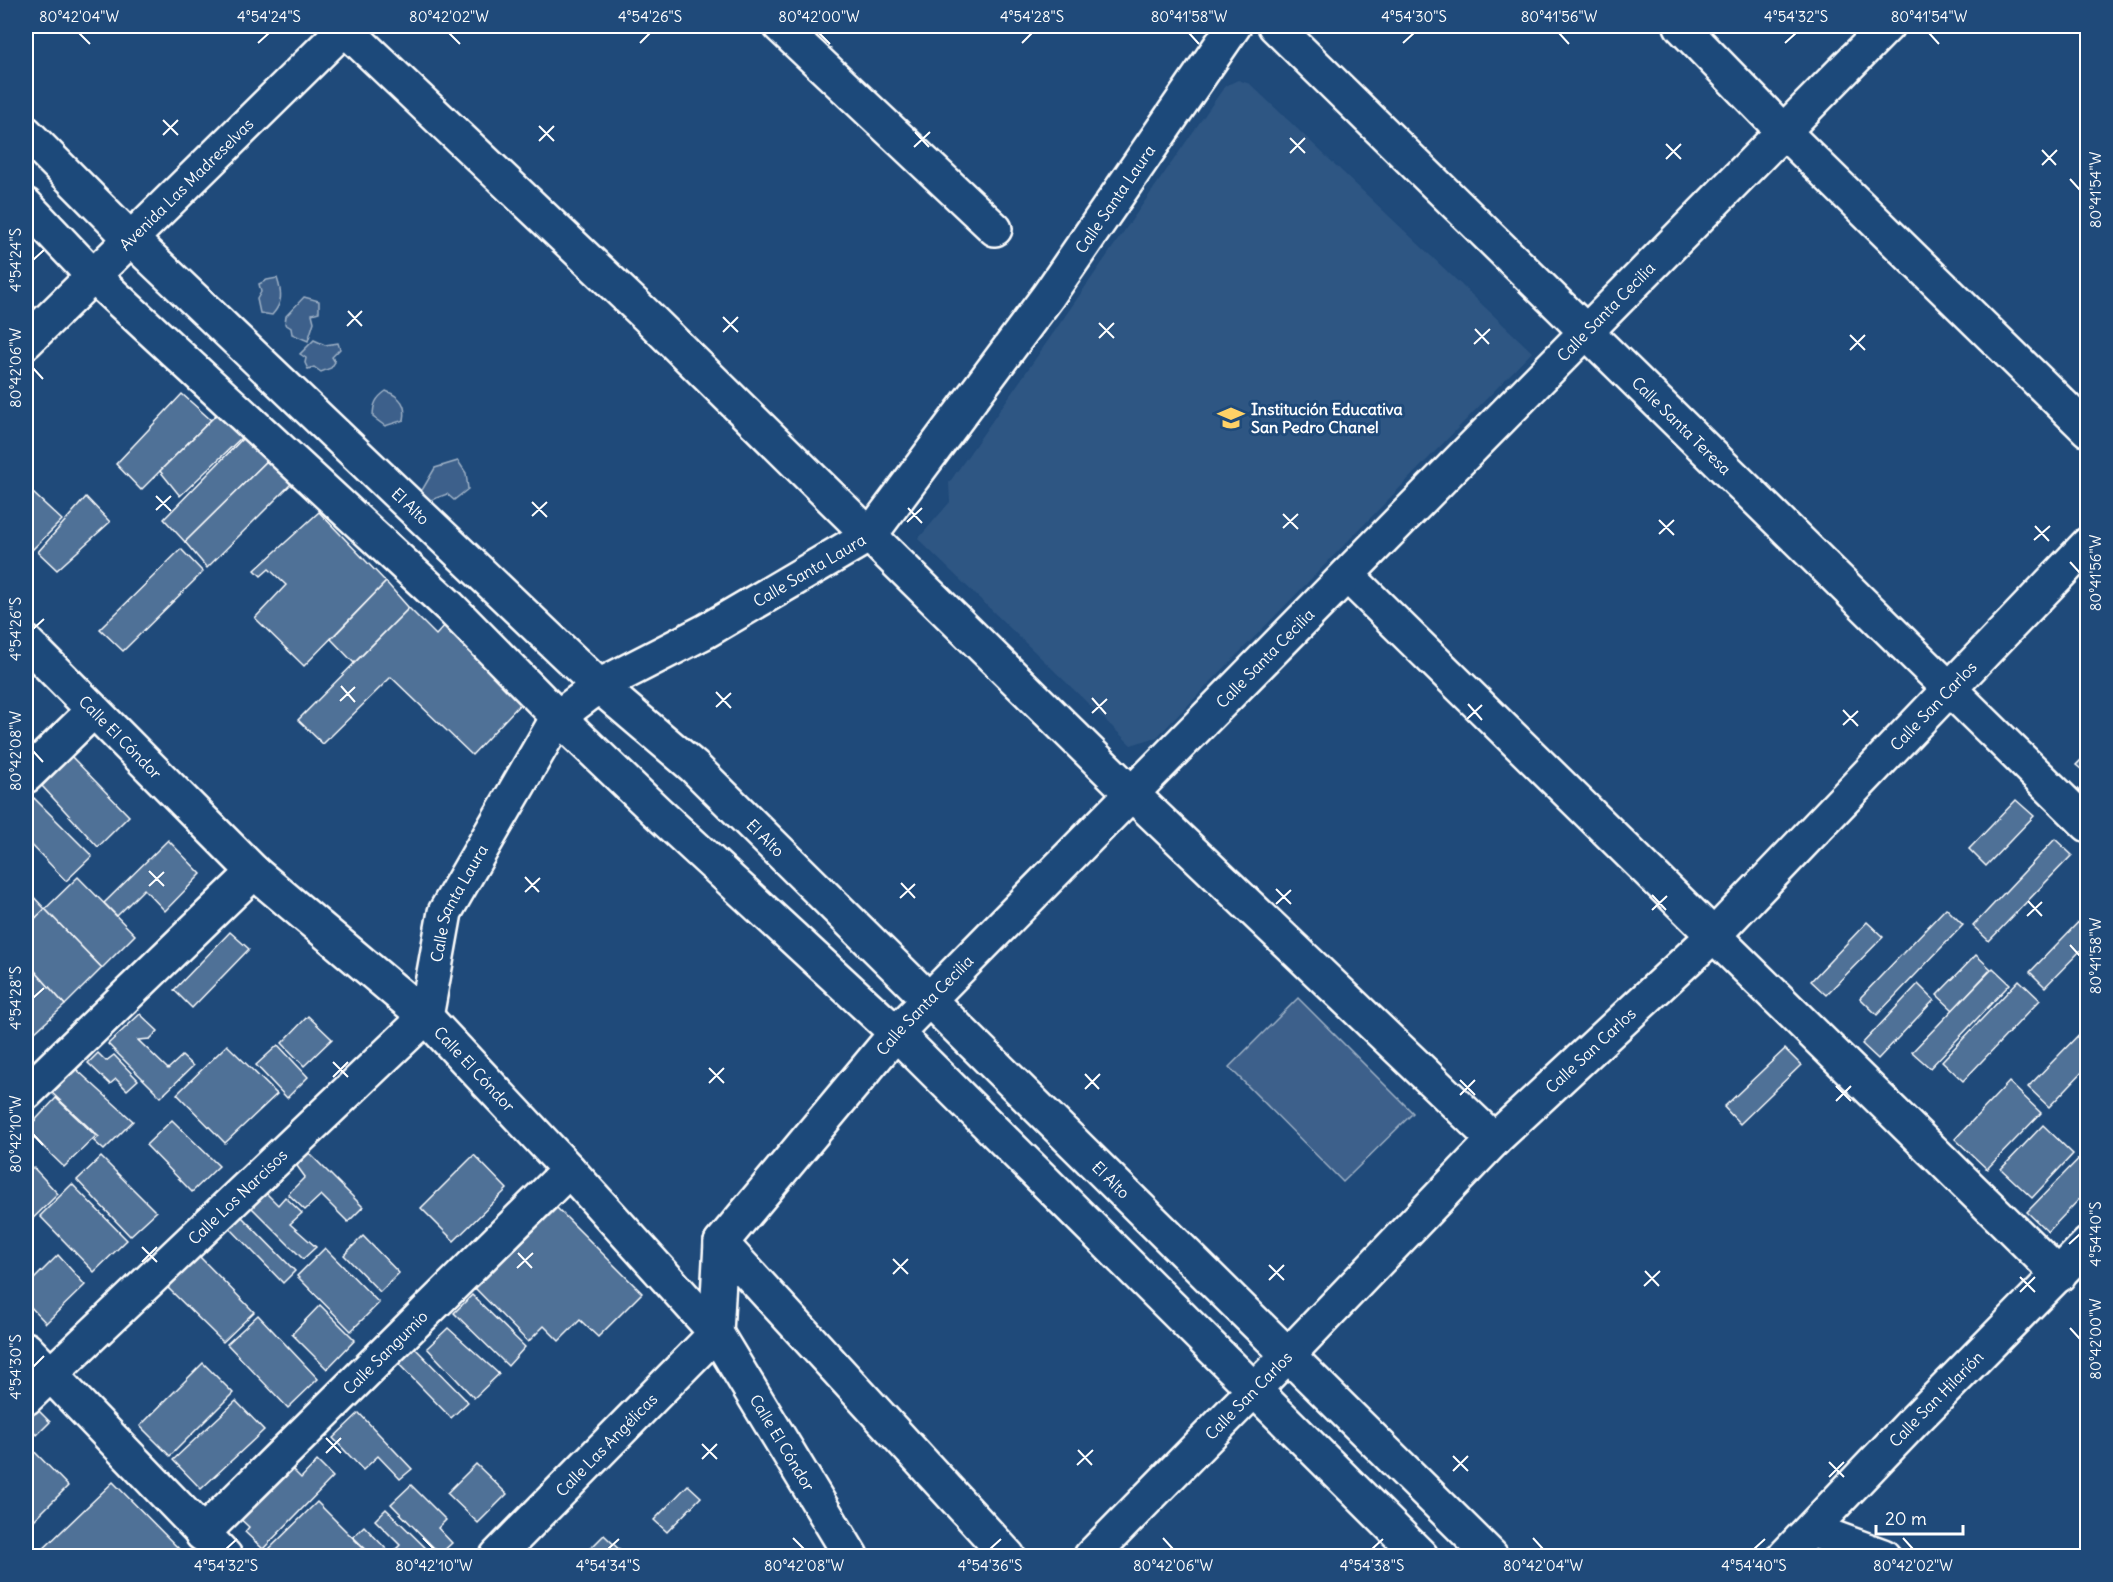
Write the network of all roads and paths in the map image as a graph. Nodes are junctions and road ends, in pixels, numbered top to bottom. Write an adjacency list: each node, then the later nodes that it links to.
1 (344, 26): 11 (street, Avenida Las Madreselvas); 16 (street)
2 (780, 26): 10 (street)
3 (1234, 26): 16 (street, Calle Santa Laura)
4 (1275, 26): 13 (street, Calle Santa Teresa)
5 (1682, 26): 7 (street)
6 (1887, 26): 7 (street, Calle Santa Cecilia)
7 (1783, 131): 13 (street, Calle Santa Cecilia); 15 (street)
8 (26, 133): 11 (street, El Alto)
9 (26, 205): 12 (street)
10 (995, 229)
11 (131, 239): 12 (street, Avenida Las Madreselvas); 20 (street, El Alto)
12 (93, 276): 14 (street, Avenida Las Madreselvas); 23 (street)
13 (1586, 331): 18 (street, Calle Santa Cecilia); 21 (street, Calle Santa Teresa)
14 (26, 342)
15 (2088, 430)
16 (871, 534): 20 (street, Calle Santa Laura); 25 (street)
17 (2088, 544): 21 (street, Calle San Carlos)
18 (1347, 575): 25 (street, Calle Santa Cecilia); 28 (street)
19 (26, 642): 22 (street, Calle El Cóndor)
20 (598, 686): 23 (street, Calle Santa Laura); 29 (street, El Alto)
21 (1950, 690): 26 (street, Calle Santa Teresa); 28 (street, Calle San Carlos)
22 (93, 711): 24 (street); 27 (street, Calle El Cóndor)
23 (558, 717): 30 (street, Calle Santa Laura); 31 (street)
24 (26, 776)
25 (1131, 793): 29 (street, Calle Santa Cecilia); 33 (street)
26 (2088, 825)
27 (254, 872): 30 (street, Calle El Cóndor); 32 (street)
28 (1714, 935): 33 (street, Calle San Carlos); 37 (street)
29 (929, 999): 31 (street, Calle Santa Cecilia); 40 (street, El Alto)
30 (426, 1017): 34 (street, Calle El Cóndor); 41 (street, Calle Los Narcisos)
31 (896, 1033): 35 (street, Calle Santa Cecilia); 42 (street)
32 (26, 1093)
33 (1494, 1140): 40 (street, Calle San Carlos)
34 (569, 1170): 38 (street, Calle El Cóndor); 45 (street, Calle Sangumio)
35 (721, 1243): 38 (street); 49 (street)
36 (2088, 1244): 37 (street, Calle San Hilarión)
37 (2059, 1275): 44 (street, Calle San Hilarión)
38 (716, 1332): 46 (street, Calle El Cóndor); 48 (street, Calle Las Angélicas)
39 (26, 1349): 41 (street)
40 (1288, 1355): 42 (street, Calle San Carlos); 52 (street, El Alto)
41 (50, 1373): 43 (street, Calle Los Narcisos); 45 (street)
42 (1254, 1390): 50 (street, Calle San Carlos); 51 (street)
43 (26, 1398)
44 (1812, 1530): 53 (street, Calle San Hilarión); 54 (street)
45 (202, 1534): 47 (street)
46 (838, 1551)
47 (225, 1557)
48 (497, 1557)
49 (1008, 1557)
50 (1091, 1557)
51 (1421, 1557)
52 (1491, 1557)
53 (1785, 1557)
54 (1883, 1557)

